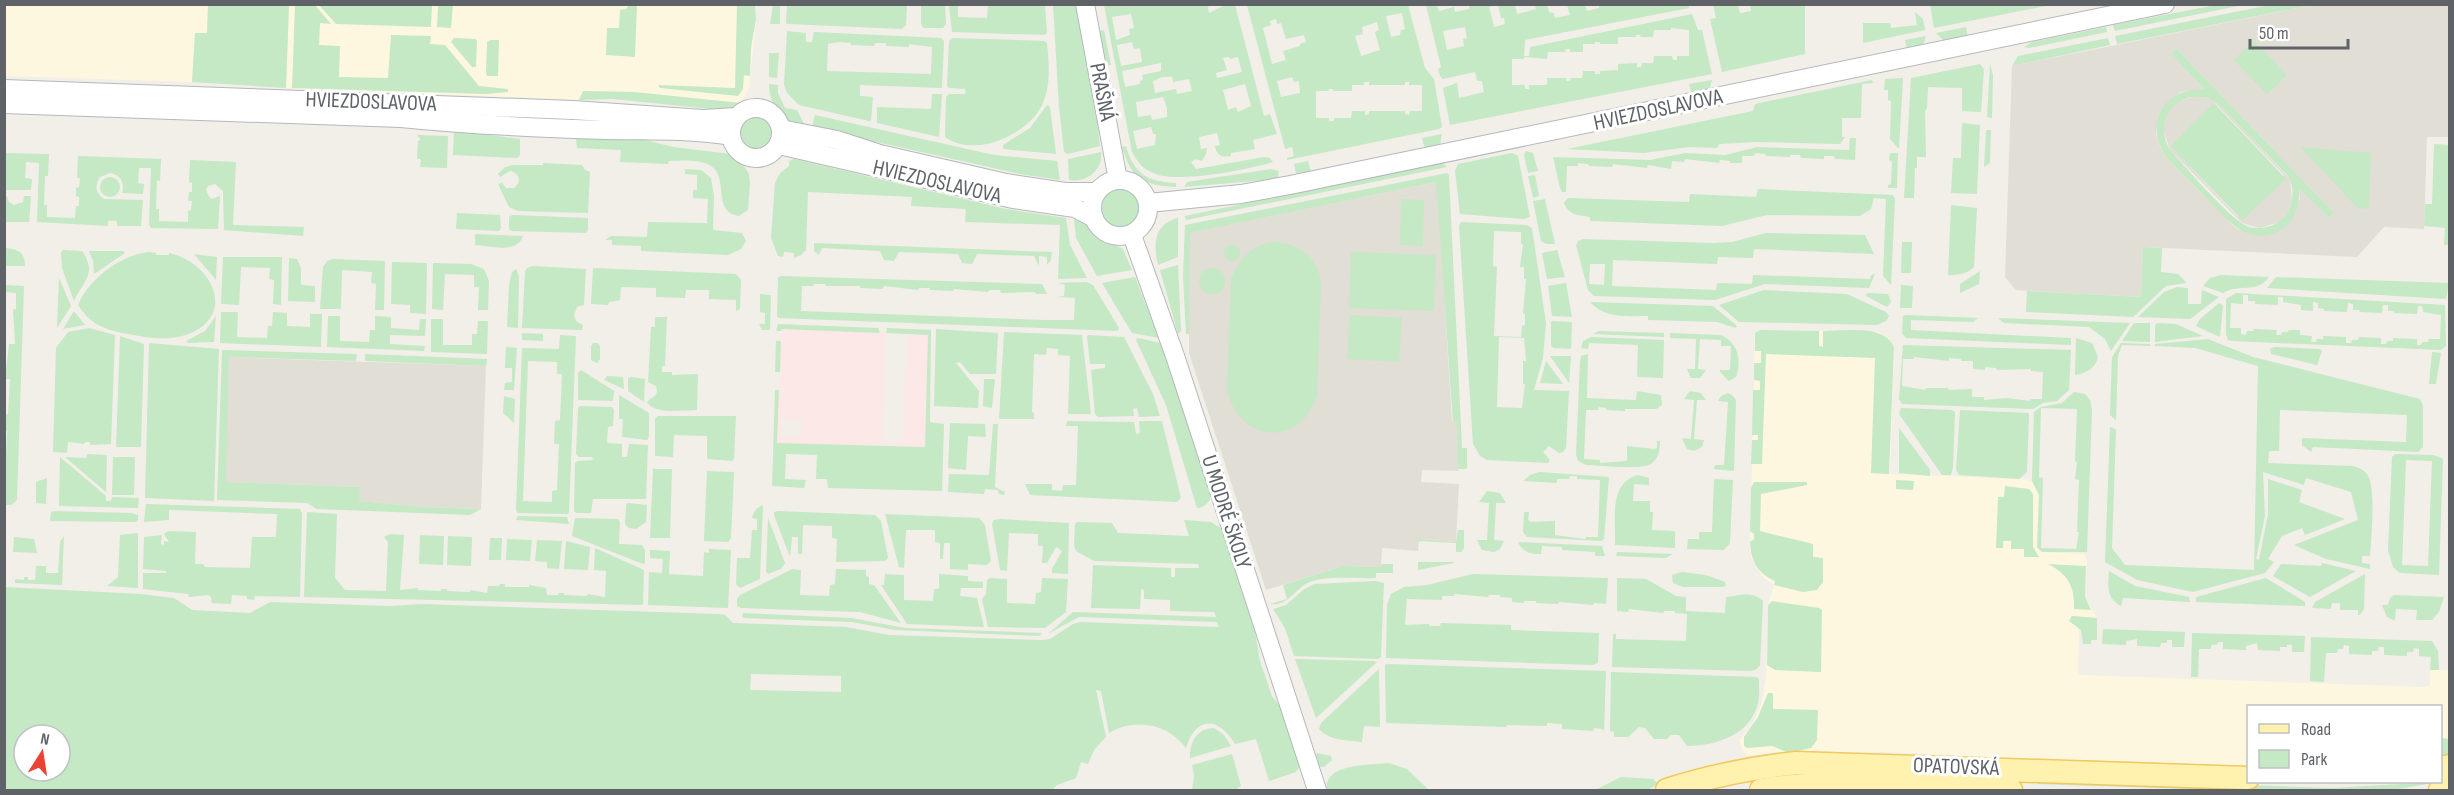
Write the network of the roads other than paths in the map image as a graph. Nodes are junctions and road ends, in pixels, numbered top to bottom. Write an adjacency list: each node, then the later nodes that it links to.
1 (1085, 4): 8 (street, PRAŠNÁ)
2 (2165, 4): 10 (street, HVIEZDOSLAVOVA)
3 (4, 88): 5 (street, HVIEZDOSLAVOVA)
4 (4, 104): 6 (street, HVIEZDOSLAVOVA)
5 (737, 117): 6 (street); 7 (street, HVIEZDOSLAVOVA)
6 (731, 136): 7 (street)
7 (780, 137): 9 (street, HVIEZDOSLAVOVA); 11 (street, HVIEZDOSLAVOVA)
8 (1119, 180): 9 (street, HVIEZDOSLAVOVA); 10 (street)
9 (1097, 192): 11 (street)
10 (1148, 203): 12 (street)
11 (1094, 218): 12 (street, HVIEZDOSLAVOVA)
12 (1132, 235): 15 (street, U MODRÉ ŠKOLY)
13 (2247, 778): 16 (main road, OPATOVSKÁ)
14 (2450, 788): 19 (main road)
15 (1317, 790)
16 (1667, 790)
17 (1761, 790): 18 (main road, OPATOVSKÁ)
18 (2011, 790)
19 (2440, 790)

